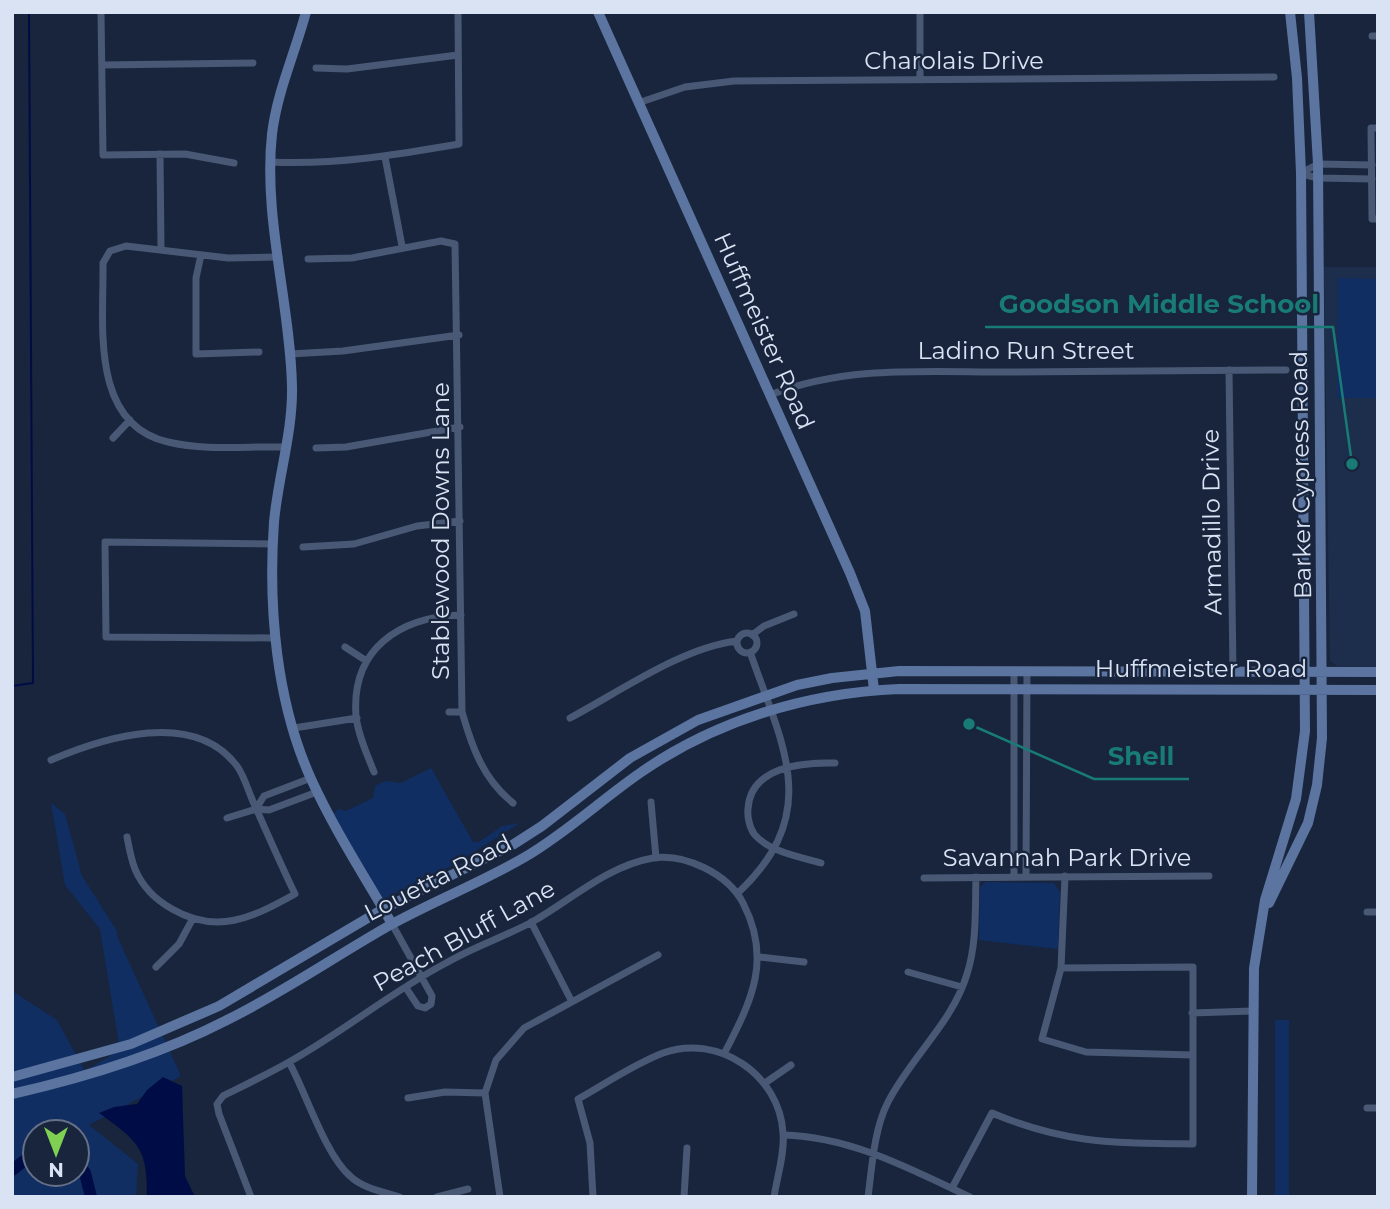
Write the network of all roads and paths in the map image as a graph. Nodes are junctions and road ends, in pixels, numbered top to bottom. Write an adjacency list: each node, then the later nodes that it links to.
1 (101, 12): 10 (street)
2 (306, 12): 18 (main road)
3 (458, 12): 8 (street)
4 (598, 12): 14 (main road, Huffmeister Road)
5 (920, 12): 13 (street)
6 (1290, 12): 22 (main road, Barker Cypress Road)
7 (1309, 12): 20 (main road, Barker Cypress Road)
8 (458, 55): 11 (street); 17 (street)
9 (253, 63): 10 (street)
10 (102, 65): 16 (street)
11 (316, 68)
12 (1274, 77): 13 (street, Charolais Drive)
13 (920, 80): 14 (street, Charolais Drive)
14 (638, 103): 36 (main road, Huffmeister Road)
15 (1375, 128): 21 (street)
16 (160, 154): 19 (street); 27 (street)
17 (384, 157): 18 (street); 26 (street)
18 (271, 162): 29 (main road)
19 (234, 163)
20 (1318, 164): 21 (street); 22 (street); 23 (main road, Barker Cypress Road)
21 (1372, 165): 24 (street)
22 (1301, 173): 23 (street); 37 (main road, Barker Cypress Road)
23 (1318, 178): 24 (street); 38 (main road, Barker Cypress Road)
24 (1372, 178): 25 (street)
25 (1375, 219)
26 (402, 246): 30 (street); 31 (street, Stablewood Downs Lane)
27 (161, 248): 28 (street); 39 (street)
28 (201, 255): 29 (street); 32 (street)
29 (279, 257): 33 (main road)
30 (308, 258)
31 (459, 335): 33 (street); 40 (street, Stablewood Downs Lane)
32 (259, 352)
33 (290, 354): 42 (main road)
34 (1229, 370): 35 (street, Ladino Run Street); 36 (street, Ladino Run Street); 63 (street, Armadillo Drive)
35 (1286, 370)
36 (770, 395): 62 (main road, Huffmeister Road)
37 (1303, 417): 38 (main road); 46 (main road, Barker Cypress Road)
38 (1321, 417): 45 (main road, Barker Cypress Road)
39 (131, 420): 41 (street); 42 (street)
40 (460, 427): 43 (street); 44 (street, Stablewood Downs Lane)
41 (113, 438)
42 (286, 447): 47 (main road)
43 (316, 448)
44 (460, 521): 48 (street); 50 (street, Stablewood Downs Lane)
45 (1323, 542): 46 (main road); 60 (main road, Barker Cypress Road)
46 (1304, 543): 59 (main road, Barker Cypress Road)
47 (274, 544): 52 (main road); 52 (street)
48 (303, 547)
49 (794, 614): 51 (street)
50 (461, 615): 56 (street); 73 (street, Stablewood Downs Lane)
51 (752, 635): 53 (street); 55 (street)
52 (276, 638): 76 (main road)
53 (737, 641): 55 (street); 75 (street)
54 (345, 647): 56 (street)
55 (750, 652): 70 (street)
56 (365, 660): 74 (street)
57 (1014, 670): 58 (main road, Huffmeister Road); 62 (main road, Huffmeister Road); 64 (street)
58 (1027, 671): 63 (main road, Huffmeister Road); 65 (street)
59 (1305, 672): 60 (main road, Huffmeister Road); 63 (main road, Huffmeister Road); 67 (main road, Barker Cypress Road)
60 (1323, 672): 61 (main road, Huffmeister Road); 68 (main road, Barker Cypress Road)
61 (1378, 672)
62 (873, 673): 66 (main road, Huffmeister Road); 70 (main road, Louetta Road)
63 (1233, 673)
64 (1013, 688): 65 (main road, Huffmeister Road); 66 (main road, Huffmeister Road); 84 (street)
65 (1026, 689): 67 (main road, Huffmeister Road); 85 (street)
66 (874, 690): 71 (main road, Louetta Road)
67 (1305, 690): 68 (main road, Huffmeister Road); 87 (main road, Barker Cypress Road)
68 (1323, 690): 69 (main road, Huffmeister Road); 88 (main road, Barker Cypress Road)
69 (1378, 691)
70 (765, 694): 71 (street); 77 (main road, Louetta Road)
71 (770, 710): 80 (street); 82 (main road, Louetta Road)
72 (449, 712): 73 (street)
73 (462, 712): 89 (street, Stablewood Downs Lane)
74 (356, 718): 76 (street); 81 (street)
75 (570, 719)
76 (294, 728): 83 (main road)
77 (630, 758): 82 (main road); 94 (main road, Louetta Road)
78 (51, 760): 91 (street)
79 (835, 763): 80 (street)
80 (790, 767): 95 (street); 95 (street)
81 (374, 772)
82 (640, 773): 97 (main road, Louetta Road)
83 (310, 778): 86 (main road); 91 (street)
84 (1015, 780): 85 (street); 102 (street)
85 (1026, 780): 103 (street)
86 (317, 792): 91 (street); 106 (main road)
87 (1297, 793): 88 (main road); 112 (main road, Barker Cypress Road)
88 (1314, 798): 112 (main road, Barker Cypress Road)
89 (513, 803)
90 (651, 803): 96 (street)
91 (256, 809): 92 (street); 109 (street)
92 (227, 818)
93 (127, 837): 109 (street)
94 (514, 844): 97 (main road); 106 (main road, Louetta Road)
95 (776, 849): 98 (street); 105 (street)
96 (656, 858): 105 (street, Peach Bluff Lane); 110 (street, Peach Bluff Lane)
97 (522, 859): 111 (main road, Louetta Road)
98 (821, 863)
99 (1065, 876): 100 (street, Savannah Park Drive); 103 (street, Savannah Park Drive); 117 (street)
100 (1209, 876)
101 (976, 877): 102 (street, Savannah Park Drive); 104 (street, Savannah Park Drive); 120 (street)
102 (1014, 877): 103 (street, Savannah Park Drive)
103 (1026, 877)
104 (925, 878)
105 (738, 893): 114 (street)
106 (383, 909): 111 (main road); 129 (main road, Louetta Road)
107 (1367, 912): 108 (street)
108 (1378, 912)
109 (192, 920): 116 (street)
110 (531, 922): 119 (street, Peach Bluff Lane); 122 (street)
111 (392, 924): 119 (street); 132 (main road, Louetta Road)
112 (1259, 926): 123 (main road, Barker Cypress Road)
113 (658, 955): 122 (street)
114 (759, 957): 115 (street); 125 (street)
115 (804, 962)
116 (156, 967)
117 (1061, 968): 124 (street); 126 (street)
118 (908, 972): 120 (street)
119 (423, 977): 121 (street, Peach Bluff Lane); 121 (street)
120 (962, 987): 138 (street)
121 (406, 988): 127 (street, Peach Bluff Lane)
122 (572, 1002): 131 (street)
123 (1252, 1011): 124 (street); 150 (main road, Barker Cypress Road)
124 (1192, 1013): 126 (street)
125 (725, 1052): 130 (street); 145 (street)
126 (1192, 1055): 139 (street)
127 (289, 1062): 141 (street, Peach Bluff Lane); 142 (street)
128 (791, 1065): 130 (street)
129 (12, 1077)
130 (765, 1083): 136 (street)
131 (485, 1093): 133 (street); 144 (street)
132 (12, 1094)
133 (408, 1098)
134 (1367, 1108): 135 (street)
135 (1378, 1108)
136 (784, 1135): 138 (street); 147 (street)
137 (687, 1148): 146 (street)
138 (874, 1154): 139 (street); 148 (street)
139 (952, 1188): 149 (street)
140 (468, 1189): 143 (street)
141 (251, 1197)
142 (400, 1197)
143 (437, 1197)
144 (500, 1197)
145 (593, 1197)
146 (684, 1197)
147 (774, 1197)
148 (868, 1197)
149 (971, 1197)
150 (1252, 1197)

